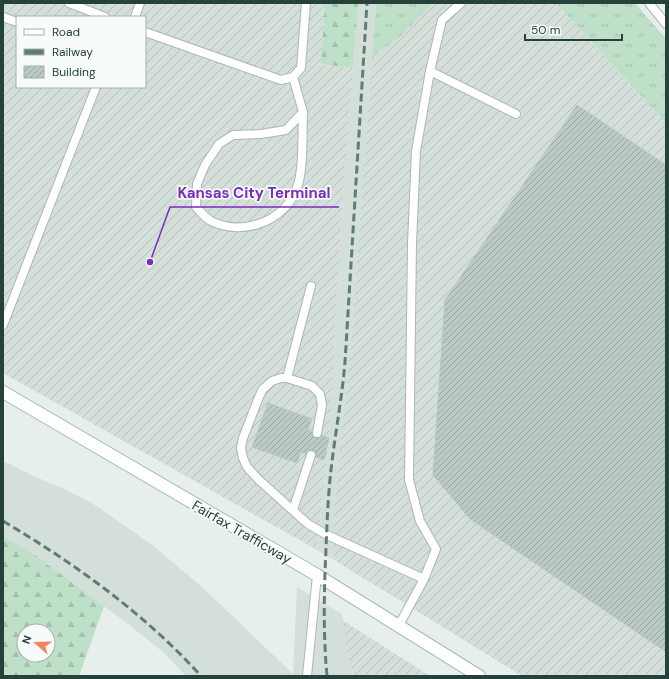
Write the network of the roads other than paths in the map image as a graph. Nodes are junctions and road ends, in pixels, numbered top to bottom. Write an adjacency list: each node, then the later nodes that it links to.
1 (69, 3): 6 (lane)
2 (140, 3): 7 (lane)
3 (306, 3): 13 (lane)
4 (461, 3): 12 (lane)
5 (649, 3): 10 (lane)
6 (102, 16)
7 (135, 16)
8 (3, 17): 9 (lane)
9 (16, 22)
10 (666, 24)
11 (146, 32): 13 (lane)
12 (430, 71): 16 (lane); 25 (lane)
13 (293, 77): 15 (lane)
14 (96, 88): 18 (lane)
15 (303, 112): 15 (lane)
16 (516, 114)
17 (311, 286): 19 (lane)
18 (3, 325)
19 (287, 378): 21 (lane); 23 (lane)
20 (3, 392): 24 (main road, Fairfax Trafficway)
21 (317, 433)
22 (311, 455): 23 (lane)
23 (293, 510): 25 (lane)
24 (317, 575): 26 (main road, Fairfax Trafficway); 27 (lane)
25 (424, 579): 26 (lane)
26 (398, 627): 28 (main road, Fairfax Trafficway)
27 (307, 676)
28 (479, 676)

